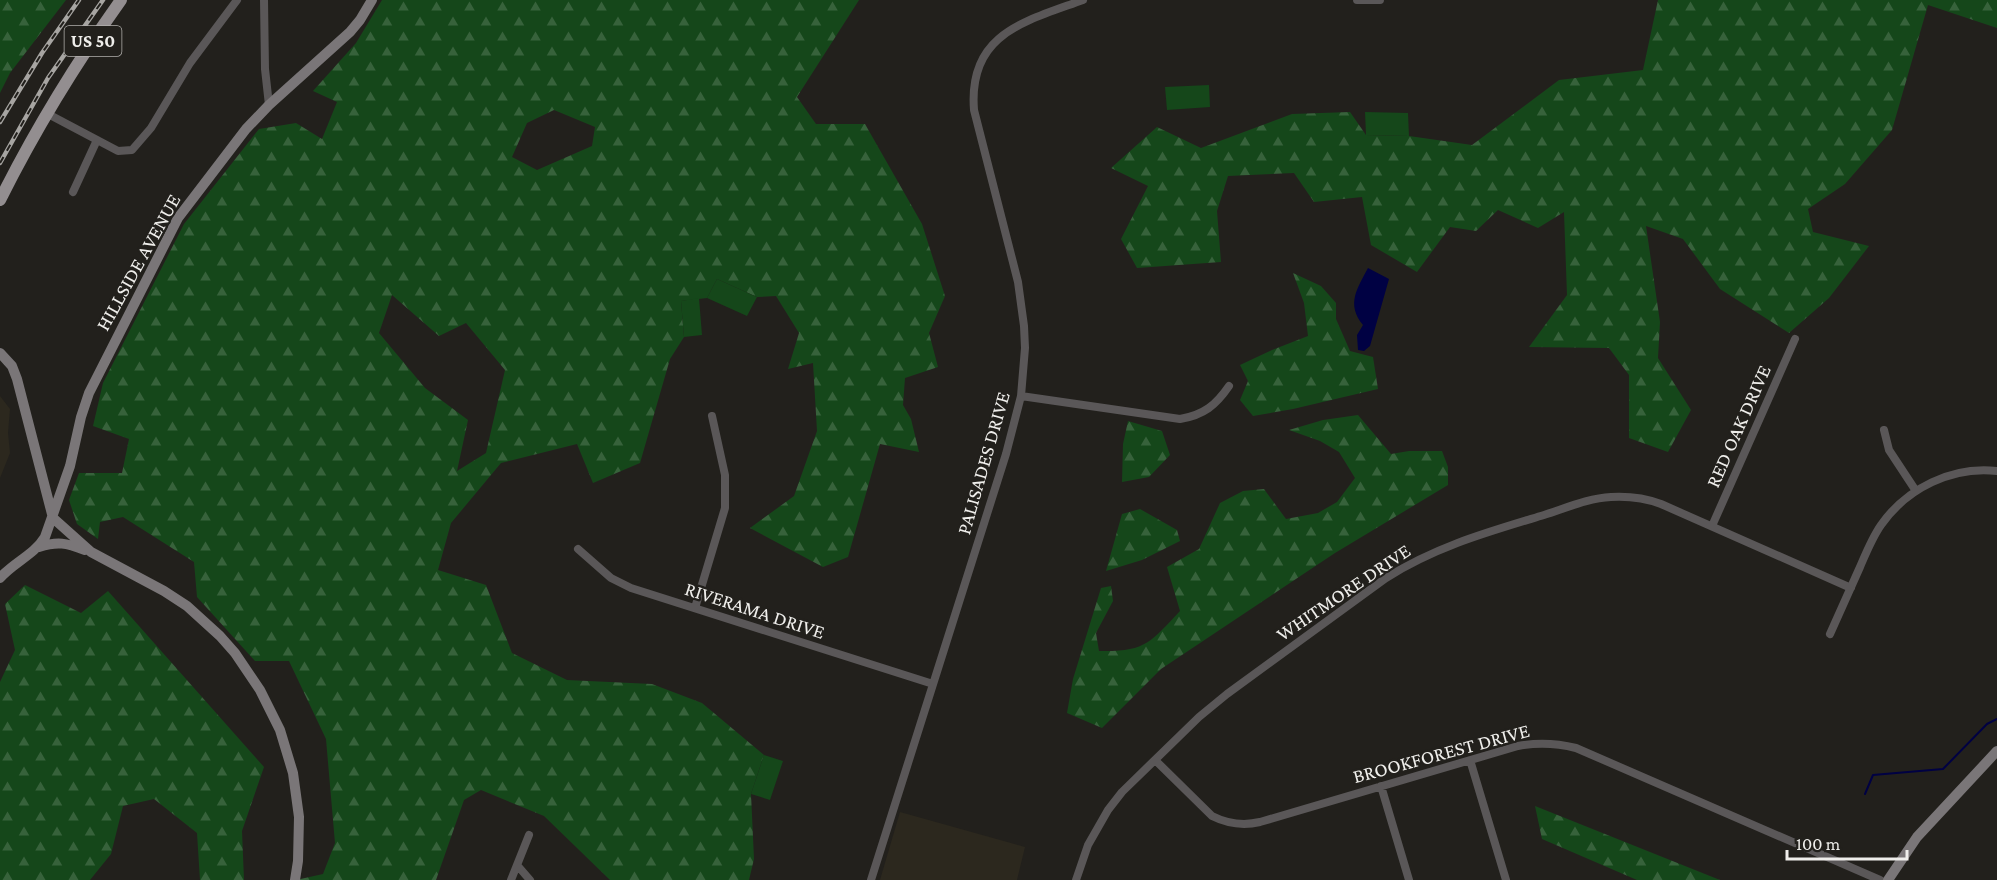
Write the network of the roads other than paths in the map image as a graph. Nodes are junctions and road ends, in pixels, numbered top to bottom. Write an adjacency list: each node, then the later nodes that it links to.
1 (121, 0): 9 (main road, US 50)
2 (237, 0): 10 (street)
3 (264, 0): 8 (street)
4 (372, 0): 8 (street, HILLSIDE AVENUE)
5 (1083, 0): 16 (street, PALISADES DRIVE)
6 (1358, 0): 7 (street)
7 (1380, 0)
8 (269, 105): 21 (street, HILLSIDE AVENUE)
9 (48, 114): 10 (street); 12 (main road, US 50)
10 (97, 140): 11 (street)
11 (73, 192)
12 (0, 200)
13 (1795, 339): 24 (street, RED OAK DRIVE)
14 (0, 353): 20 (street)
15 (1229, 386): 16 (street)
16 (1021, 396): 32 (street, PALISADES DRIVE)
17 (712, 416): 30 (street)
18 (1884, 430): 22 (street)
19 (1997, 471): 22 (street)
20 (44, 481): 21 (street); 23 (street)
21 (65, 482): 23 (street, HILLSIDE AVENUE)
22 (1916, 491): 29 (street)
23 (53, 518): 25 (street, HILLSIDE AVENUE); 27 (street)
24 (1712, 526): 29 (street, WHITMORE DRIVE); 34 (street, WHITMORE DRIVE)
25 (39, 547): 27 (street); 28 (street, HILLSIDE AVENUE)
26 (578, 549): 30 (street, RIVERAMA DRIVE)
27 (92, 552): 39 (street)
28 (0, 578)
29 (1851, 588): 31 (street)
30 (695, 608): 32 (street, RIVERAMA DRIVE)
31 (1830, 634)
32 (933, 684): 42 (street, PALISADES DRIVE)
33 (1997, 751): 47 (street)
34 (1155, 760): 36 (street, BROOKFOREST DRIVE); 43 (street, WHITMORE DRIVE)
35 (1470, 760): 36 (street, BROOKFOREST DRIVE); 45 (street); 46 (street, BROOKFOREST DRIVE)
36 (1381, 786): 44 (street)
37 (529, 835): 38 (street)
38 (517, 865): 40 (street); 41 (street)
39 (294, 880)
40 (511, 880)
41 (530, 880)
42 (871, 880)
43 (1076, 880)
44 (1408, 880)
45 (1506, 880)
46 (1880, 880)
47 (1888, 880)

